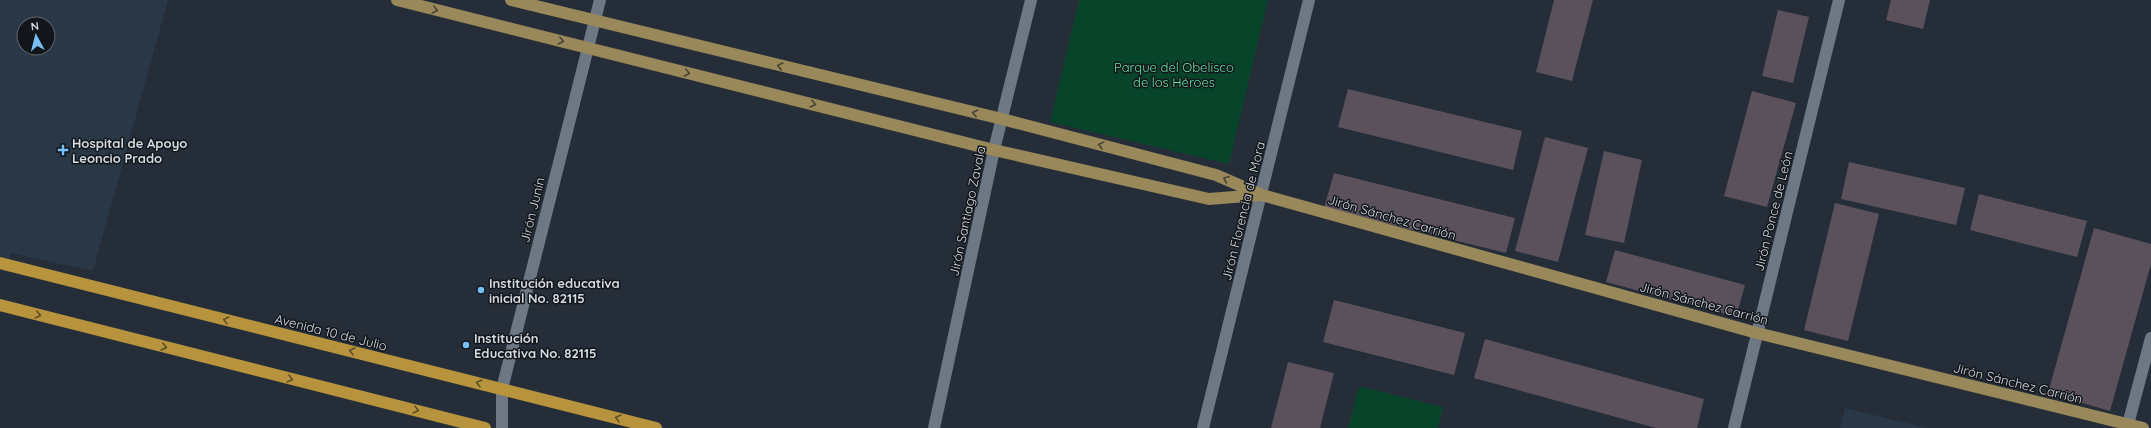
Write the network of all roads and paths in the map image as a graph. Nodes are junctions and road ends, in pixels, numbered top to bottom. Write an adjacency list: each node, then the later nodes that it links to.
1 (397, 0): 8 (main road, one-way to 8)
2 (511, 0): 7 (main road)
3 (600, 0): 7 (street, Jirón Junín)
4 (1031, 0): 9 (street, Jirón Santiago Zavala)
5 (1309, 0): 11 (street, Jirón Florencia de Mora)
6 (1839, 0): 14 (street, Jirón Ponce de León)
7 (594, 22): 8 (street, Jirón Junín); 9 (main road, one-way to 7)
8 (588, 48): 10 (main road, one-way to 10); 16 (street, Jirón Junín)
9 (1002, 119): 10 (street, Jirón Santiago Zavala); 11 (main road, one-way to 9)
10 (994, 150): 11 (main road); 21 (street, Jirón Santiago Zavala)
11 (1262, 195): 14 (main road, Jirón Sánchez Carrión); 22 (street, Jirón Florencia de Mora)
12 (0, 263): 16 (highway, Avenida 10 de Julio, one-way to 12)
13 (0, 305): 18 (highway, one-way to 18)
14 (1757, 333): 17 (main road, Jirón Sánchez Carrión); 23 (street, Jirón Ponce de León)
15 (2151, 338): 17 (street)
16 (502, 389): 19 (street, Jirón Junín); 20 (highway, Avenida 10 de Julio, one-way to 16)
17 (2127, 426): 24 (main road, Jirón Sánchez Carrión)
18 (485, 428)
19 (502, 428)
20 (656, 428)
21 (934, 428)
22 (1203, 428)
23 (1734, 428)
24 (2143, 428)

